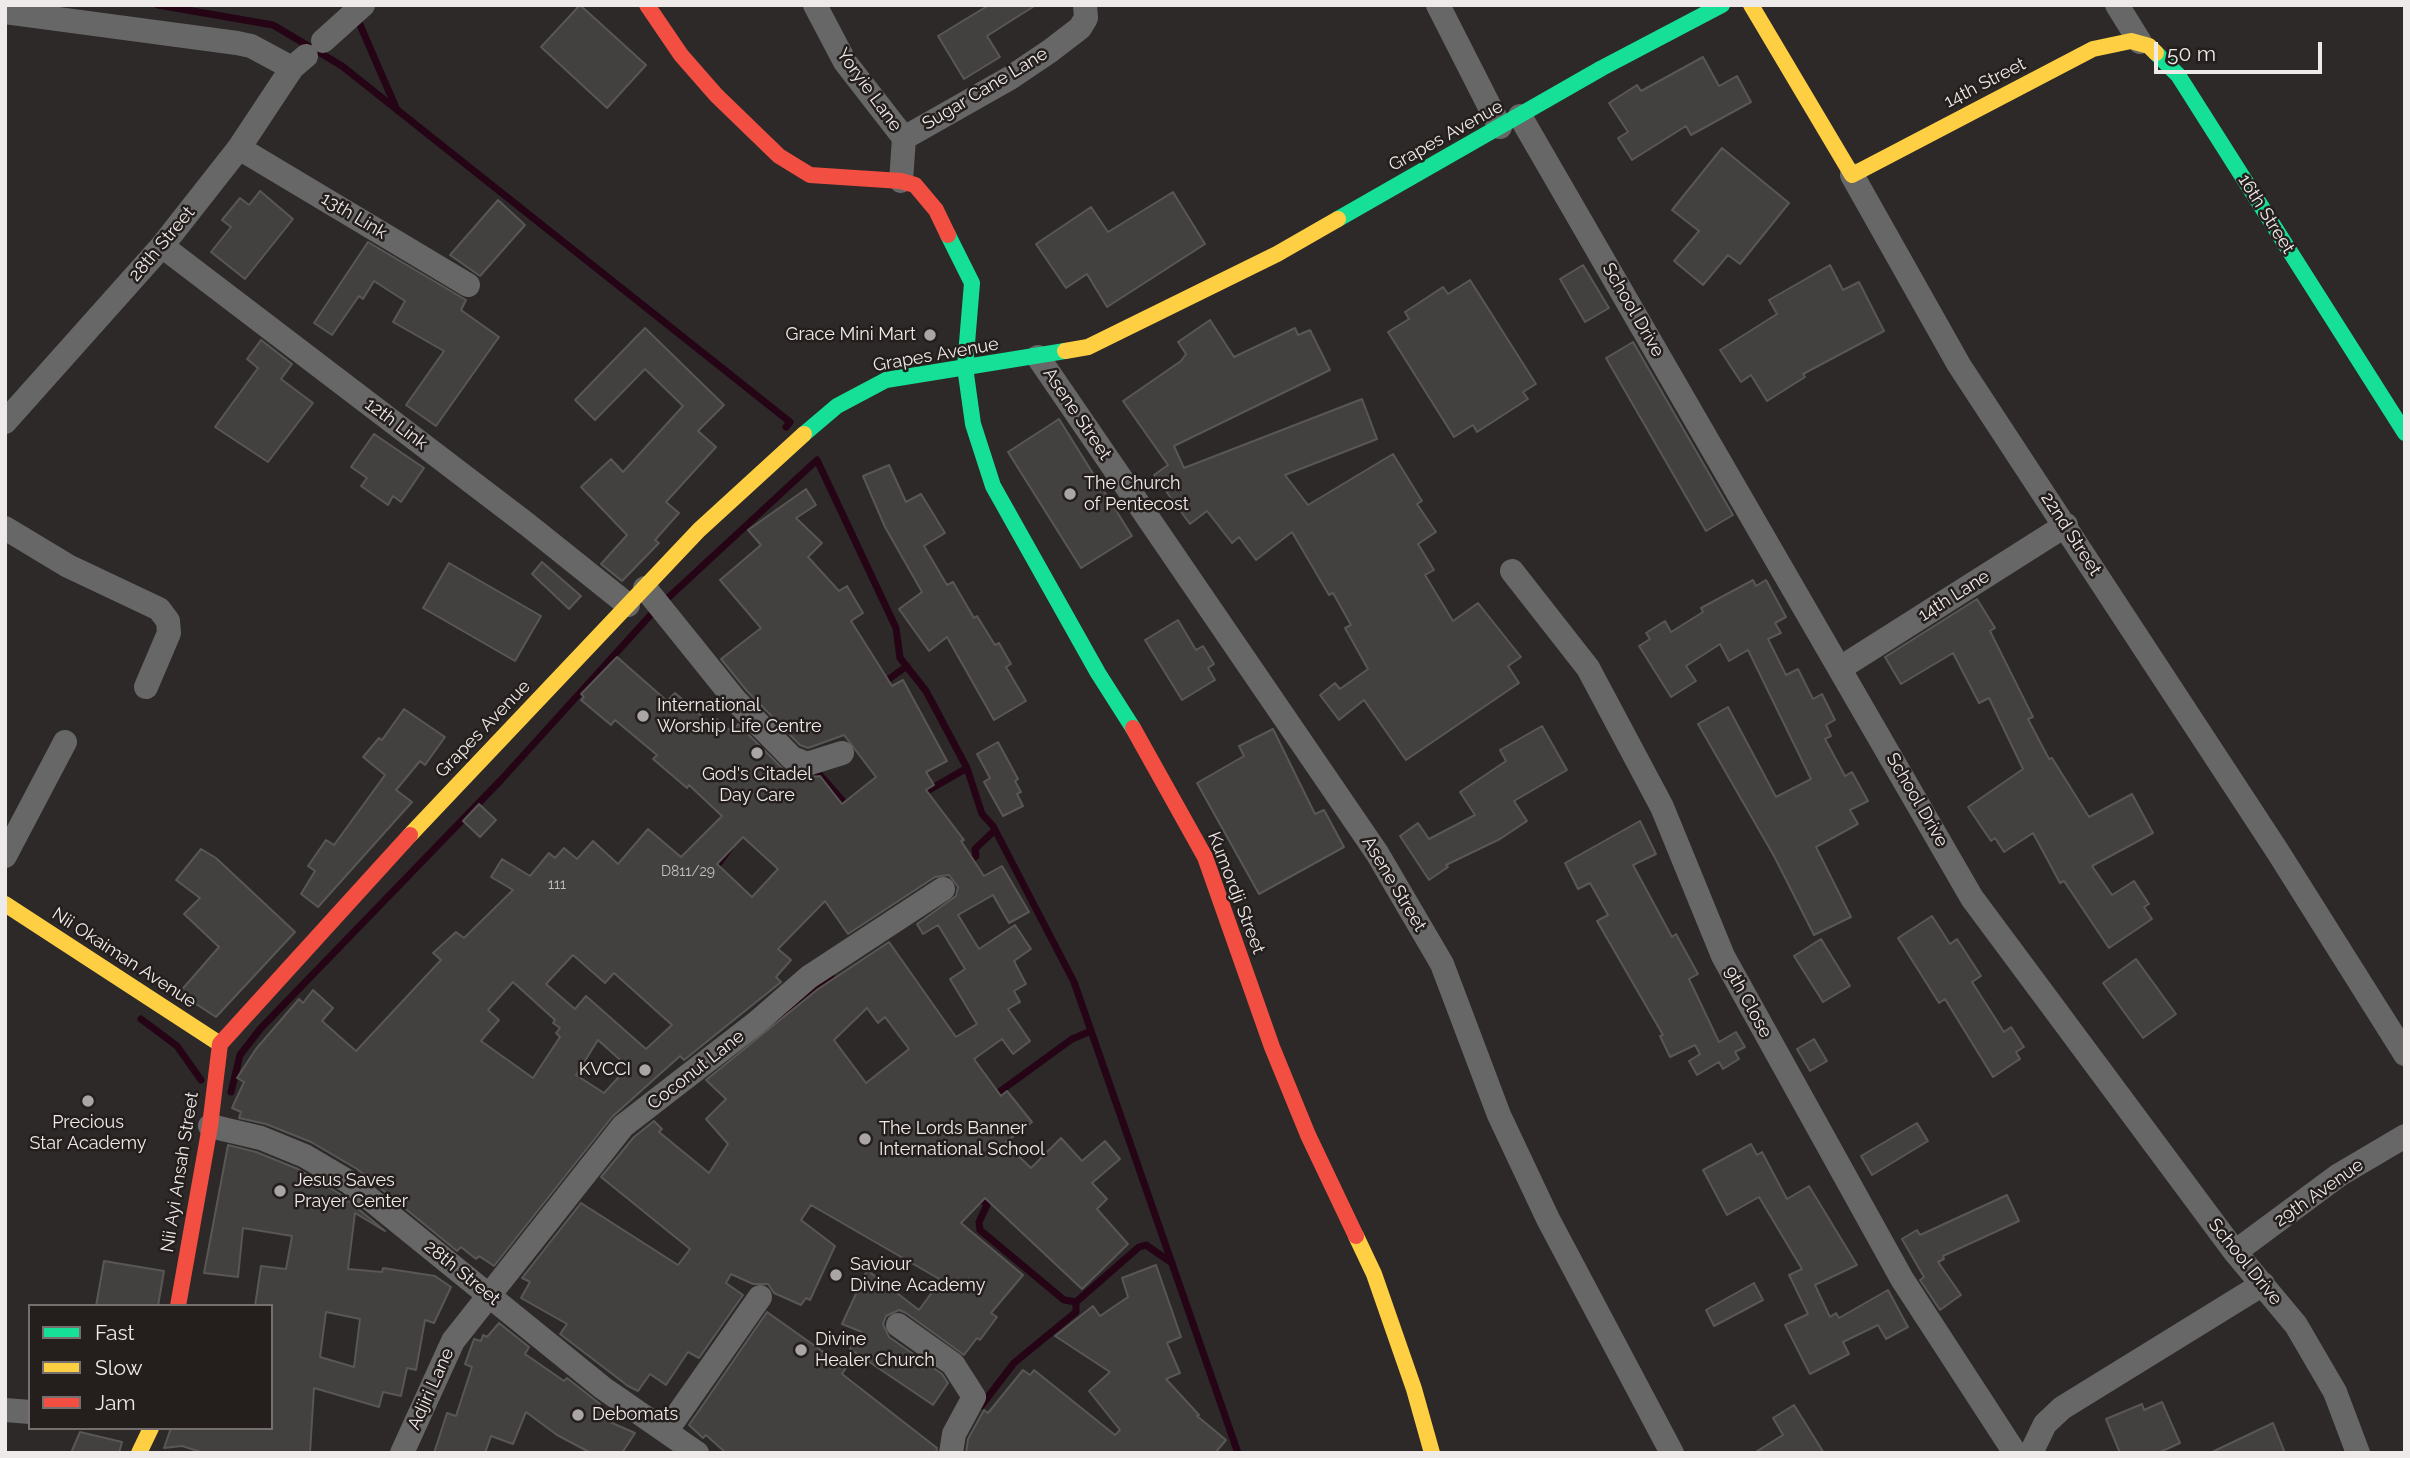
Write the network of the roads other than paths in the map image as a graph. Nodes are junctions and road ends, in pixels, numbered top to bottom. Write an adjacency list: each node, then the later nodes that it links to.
1 (363, 5): 11 (street, 28th Street)
2 (647, 5): 16 (street)
3 (815, 5): 13 (street, Yoryie Lane)
4 (1085, 5): 13 (street, Sugar Cane Lane)
5 (1438, 5): 12 (street, School Drive)
6 (1722, 5): 12 (street, Grapes Avenue)
7 (1751, 5): 15 (street, 22nd Street)
8 (2117, 5): 10 (street, 16th Street)
9 (5, 12): 11 (street)
10 (2140, 42): 15 (street, 14th Street); 22 (street, 16th Street)
11 (307, 55): 14 (street, 28th Street)
12 (1510, 122): 19 (street, Grapes Avenue); 27 (street, School Drive)
13 (904, 138): 16 (street, Sugar Cane Lane)
14 (239, 148): 17 (street, 28th Street); 18 (street, 13th Link)
15 (1852, 175): 23 (street, 22nd Street)
16 (901, 181): 20 (street, Kumordji Street)
17 (162, 246): 21 (street, 28th Street); 26 (street, 12th Link)
18 (468, 285)
19 (1038, 357): 20 (street, Grapes Avenue); 53 (street, Asene Street)
20 (965, 368): 26 (street, Grapes Avenue); 52 (street, Kumordji Street)
21 (5, 422)
22 (2405, 433)
23 (2066, 526): 27 (street, 14th Lane); 35 (street, 22nd Street)
24 (5, 528): 28 (street)
25 (1512, 571): 54 (street, 9th Close)
26 (636, 597): 30 (street, 12th Link); 34 (street, Grapes Avenue)
27 (1842, 667): 38 (street, School Drive)
28 (146, 687)
29 (65, 742): 31 (street)
30 (842, 753)
31 (5, 856)
32 (943, 889): 40 (street, Coconut Lane)
33 (5, 904): 34 (street, Nii Okaiman Avenue)
34 (220, 1044): 36 (street, Nii Ayi Ansah Street)
35 (2405, 1054)
36 (210, 1126): 40 (street, 28th Street); 42 (street, Nii Ayi Ansah Street)
37 (2405, 1136): 38 (street, 29th Avenue)
38 (2235, 1252): 39 (street, School Drive)
39 (2263, 1284): 55 (street); 56 (street, School Drive)
40 (491, 1296): 47 (street, 28th Street); 49 (street, Adjiri Lane)
41 (760, 1297): 47 (street)
42 (178, 1304)
43 (898, 1325): 51 (street)
44 (5, 1410): 45 (street)
45 (28, 1412)
46 (150, 1430): 48 (street)
47 (667, 1430): 50 (street, 28th Street)
48 (139, 1453)
49 (402, 1453)
50 (697, 1453)
51 (951, 1453)
52 (1432, 1453)
53 (1672, 1453)
54 (2015, 1453)
55 (2031, 1453)
56 (2358, 1453)

